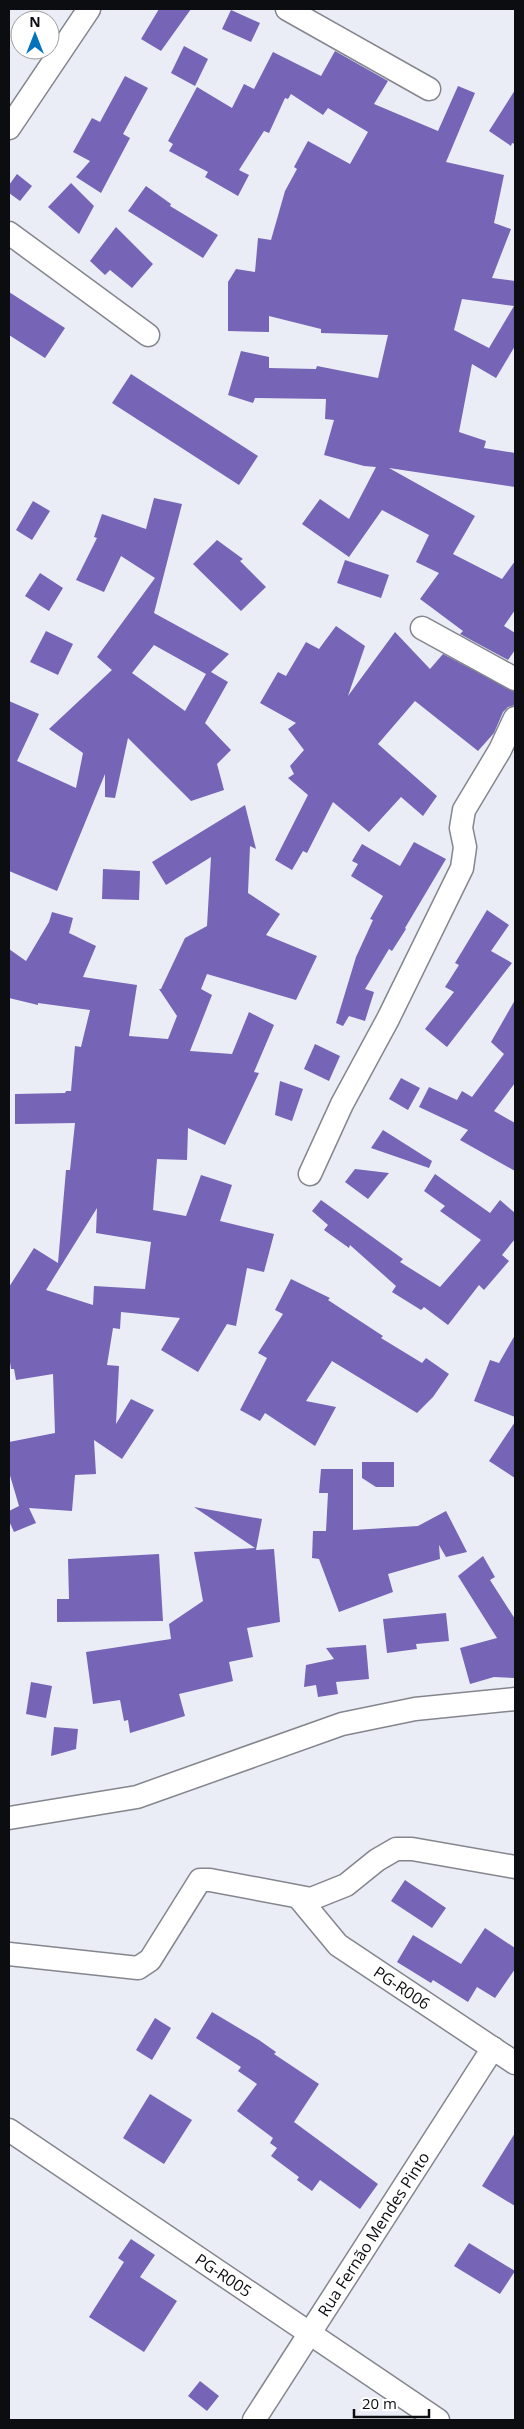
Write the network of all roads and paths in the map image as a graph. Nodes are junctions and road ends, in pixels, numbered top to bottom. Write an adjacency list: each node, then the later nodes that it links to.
1 (89, 9): 4 (street)
2 (287, 9): 3 (street)
3 (429, 89)
4 (9, 128)
5 (9, 233): 6 (street)
6 (148, 335)
7 (422, 628): 8 (street)
8 (515, 679)
9 (515, 718): 10 (street)
10 (310, 1174)
11 (515, 1699): 12 (street)
12 (9, 1818)
13 (515, 1867): 14 (street)
14 (300, 1898): 15 (street); 16 (street, PG-R006)
15 (9, 1954)
16 (493, 2048): 17 (street, PG-R006); 19 (street, Rua Fernão Mendes Pinto)
17 (515, 2063)
18 (9, 2130): 19 (street, PG-R005)
19 (310, 2335): 20 (street, Rua Fernão Mendes Pinto); 21 (street, PG-R005)
20 (254, 2420)
21 (438, 2420)

